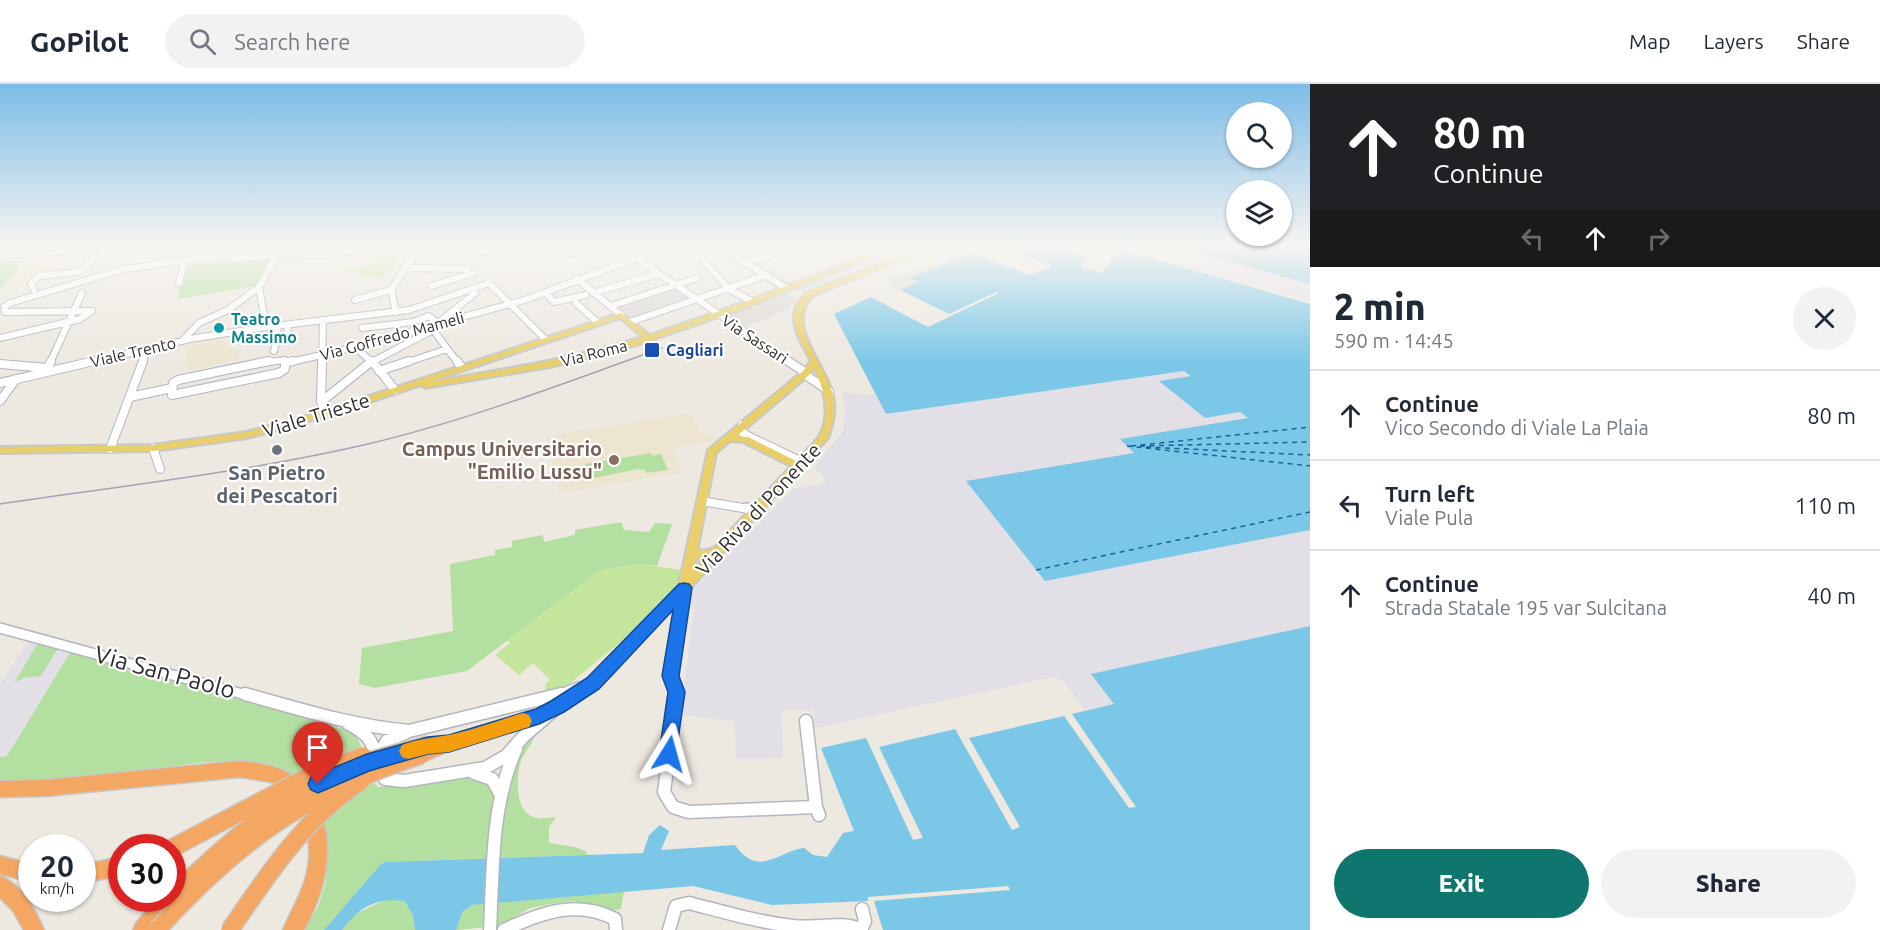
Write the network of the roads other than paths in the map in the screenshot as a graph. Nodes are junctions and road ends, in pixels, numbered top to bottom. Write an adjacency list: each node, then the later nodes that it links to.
1 (32, 285): 20 (street)
2 (67, 285): 35 (street)
3 (260, 285): 23 (street)
4 (394, 285): 21 (street)
5 (481, 285): 22 (street, Viale Trento)
6 (491, 285): 33 (street)
7 (561, 285): 24 (street, Via Goffredo Mameli)
8 (583, 285): 27 (street)
9 (619, 285): 27 (street)
10 (644, 285): 25 (street)
11 (672, 285): 25 (street)
12 (674, 285): 30 (street, Via Sassari)
13 (726, 285): 19 (street)
14 (741, 285): 19 (street)
15 (782, 285): 18 (street)
16 (793, 285): 18 (main road, Via Roma)
17 (831, 285): 28 (main road)
18 (786, 288): 28 (main road); 31 (main road, Via Roma)
19 (729, 289): 30 (street); 31 (street)
20 (34, 290)
21 (391, 290): 29 (street); 36 (street)
22 (471, 291): 36 (street, Viale Trento); 45 (street)
23 (256, 292): 46 (street); 51 (street)
24 (545, 292): 27 (street); 33 (street, Via Goffredo Mameli)
25 (652, 292): 34 (street)
26 (82, 293): 35 (street)
27 (591, 294): 34 (street)
28 (804, 299): 64 (main road)
29 (356, 300)
30 (696, 300): 38 (street, Via Sassari); 42 (street)
31 (751, 301): 38 (main road, Via Roma)
32 (576, 303): 41 (street)
33 (510, 304): 45 (street, Via Goffredo Mameli); 50 (street)
34 (611, 306): 37 (street)
35 (75, 309): 40 (street); 40 (street)
36 (396, 312): 39 (street, Viale Trento)
37 (621, 315): 41 (main road, Viale Trieste); 42 (main road)
38 (716, 315): 49 (main road, Via Roma); 64 (street, Via Sassari)
39 (323, 321): 43 (street, Viale Trento); 57 (street)
40 (69, 322): 48 (street); 62 (street)
41 (597, 322): 50 (main road, Viale Trieste)
42 (630, 322): 49 (main road)
43 (288, 325): 44 (street, Viale Trento); 52 (street)
44 (278, 326): 46 (street, Viale Trento); 52 (street)
45 (434, 326): 47 (street); 53 (street, Via Goffredo Mameli); 55 (street); 58 (street)
46 (266, 327): 51 (street, Viale Trento)
47 (362, 328)
48 (0, 338)
49 (649, 338): 69 (main road, Via Roma)
50 (545, 339): 61 (main road, Viale Trieste)
51 (182, 341): 54 (street, Viale Trento)
52 (276, 342): 56 (street)
53 (355, 347): 57 (street, Via Goffredo Mameli); 58 (street)
54 (147, 349): 62 (street, Viale Trento); 70 (street)
55 (447, 349): 61 (street); 63 (street)
56 (274, 351)
57 (323, 355): 59 (street, Via Goffredo Mameli); 72 (street)
58 (372, 361): 63 (street); 72 (street)
59 (285, 363): 67 (street, Via Goffredo Mameli); 67 (street, Via Goffredo Mameli)
60 (0, 364): 62 (street)
61 (461, 367): 69 (main road, Viale Trieste)
62 (47, 370): 65 (street, Viale Trento)
63 (379, 371): 69 (street)
64 (808, 371): 68 (main road); 68 (street, Via Sassari); 74 (main road)
65 (16, 379): 66 (street, Viale Trento); 71 (street)
66 (0, 383)
67 (172, 388): 70 (street, Via Goffredo Mameli)
68 (827, 389): 79 (main road, Via Riva di Ponente)
69 (395, 390): 73 (main road, Viale Trieste)
70 (130, 397): 77 (street)
71 (0, 401)
72 (321, 402): 73 (street)
73 (327, 413): 76 (main road, Viale Trieste)
74 (742, 424): 75 (main road); 79 (street)
75 (726, 438): 79 (main road); 81 (main road)
76 (153, 447): 77 (main road, Viale Trieste); 80 (street)
77 (110, 449): 78 (main road, Viale Trieste)
78 (0, 450)
79 (800, 464): 82 (main road, Via Riva di Ponente)
80 (160, 469)
81 (701, 501): 82 (street); 83 (main road)
82 (757, 510): 84 (main road, Via Riva di Ponente)
83 (692, 545): 84 (main road); 85 (main road)
84 (720, 550): 86 (main road, Via Riva di Ponente)
85 (689, 563): 86 (main road); 87 (main road)
86 (703, 568): 87 (main road, Via Riva di Ponente)
87 (684, 588): 89 (main road, Via Riva di Ponente); 91 (street)
88 (0, 628): 90 (street, Via San Paolo)
89 (593, 683): 92 (main road, Via Riva di Ponente); 93 (street, Via San Paolo)
90 (329, 717): 93 (street, Via San Paolo); 96 (street, Via San Paolo)
91 (806, 721)
92 (521, 729): 94 (main road, Via Riva di Ponente); 97 (street); 99 (street)
93 (409, 731): 96 (street, Via San Paolo)
94 (449, 743): 95 (highway)
95 (424, 750): 100 (highway, bridge); 103 (highway, bridge); 112 (highway, bridge); 113 (highway, bridge)
96 (377, 756): 97 (street)
97 (465, 772): 99 (street)
98 (0, 789): 114 (highway)
99 (502, 798): 115 (street)
100 (186, 842)
101 (0, 865): 102 (highway)
102 (18, 870)
103 (186, 884)
104 (0, 885): 110 (highway)
105 (862, 909): 109 (street)
106 (159, 912): 111 (highway)
107 (770, 927): 108 (street); 118 (street)
108 (808, 929): 109 (street)
109 (861, 929)
110 (34, 930)
111 (143, 930)
112 (157, 930)
113 (230, 930)
114 (293, 930)
115 (490, 930)
116 (504, 930): 117 (street)
117 (616, 930)
118 (669, 930)

